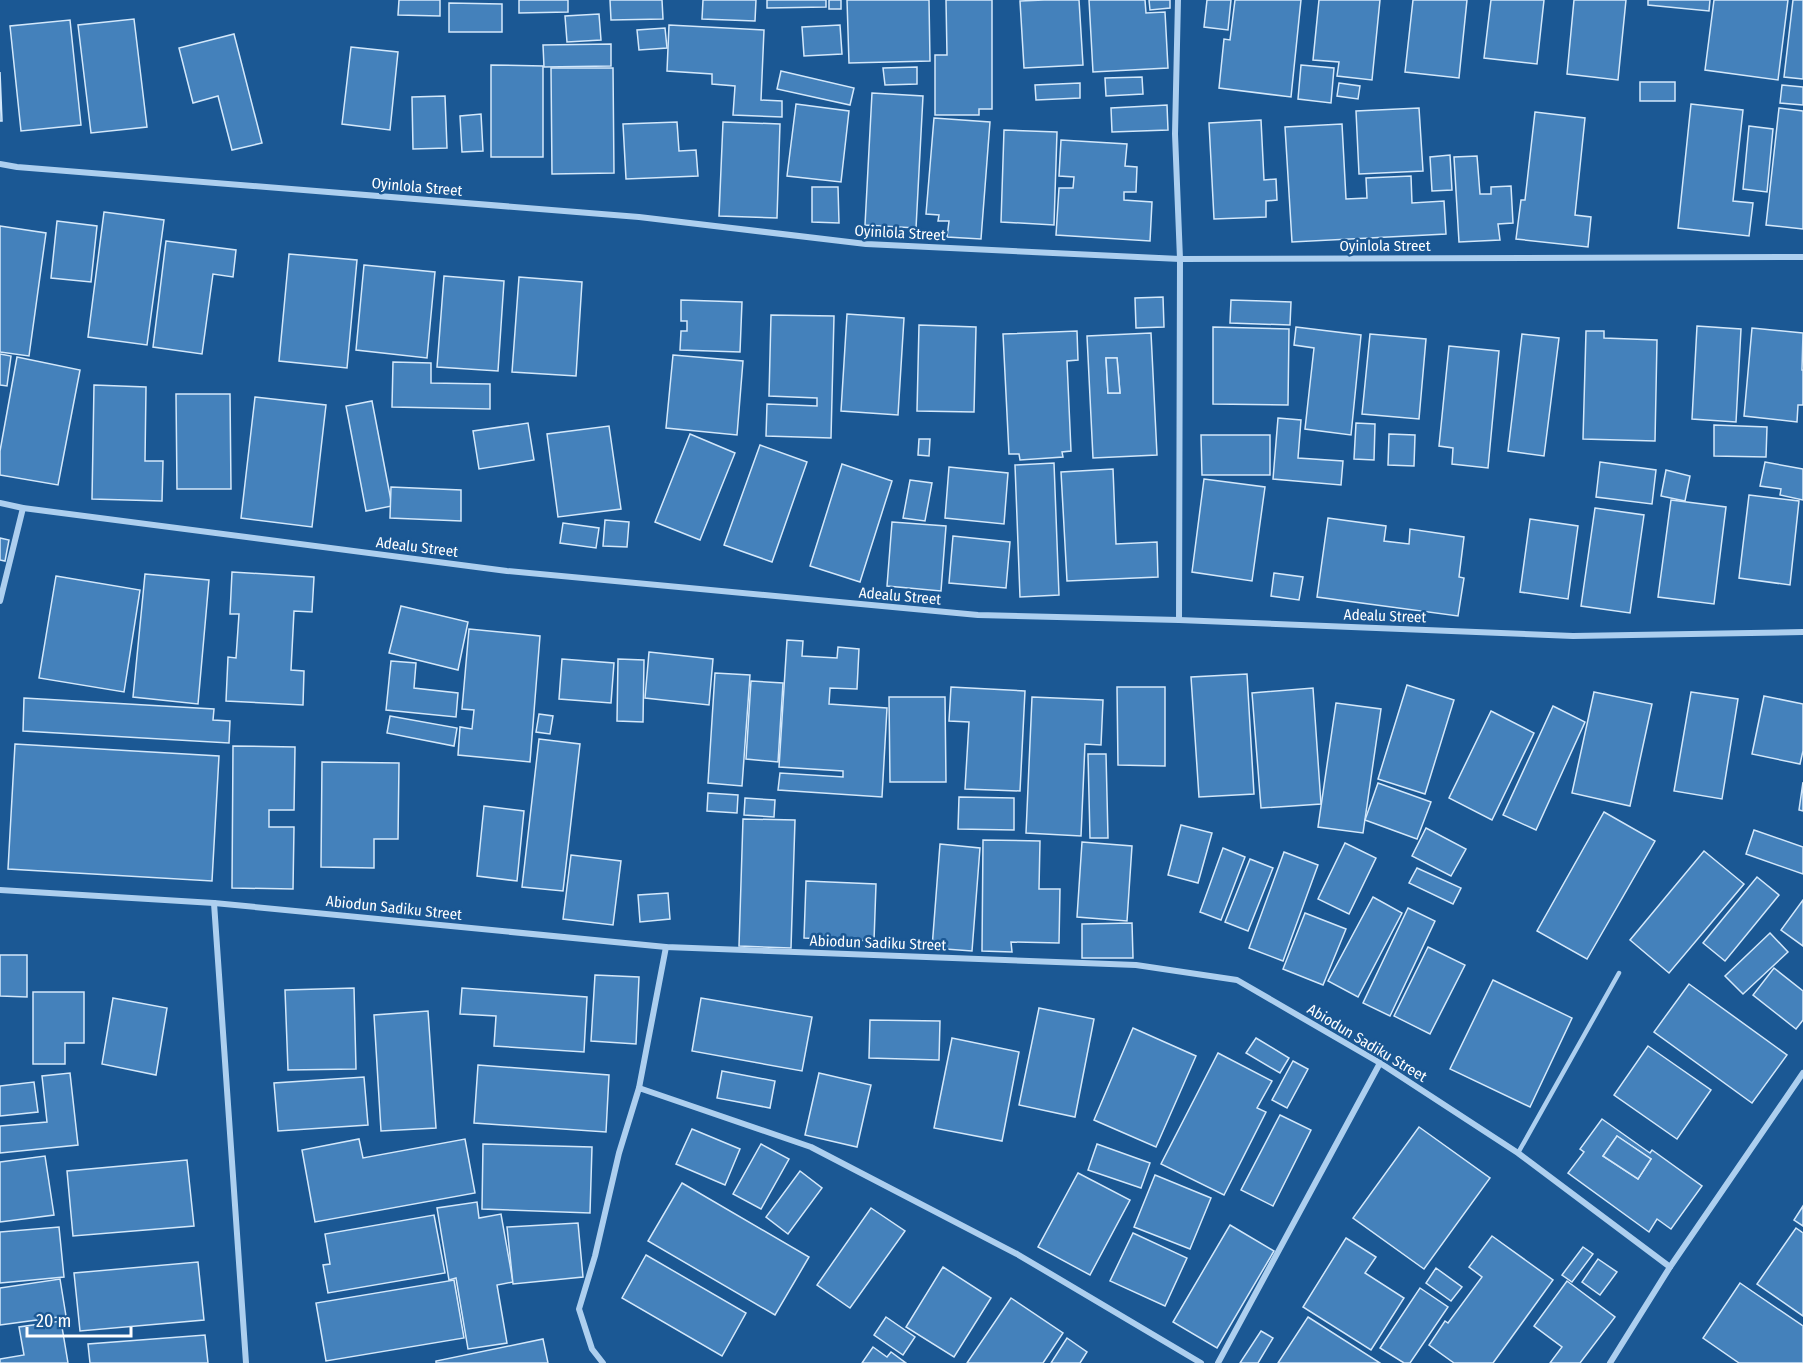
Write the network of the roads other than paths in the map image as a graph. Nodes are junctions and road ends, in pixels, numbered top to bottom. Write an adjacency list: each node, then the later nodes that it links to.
1 (1179, 0): 4 (street)
2 (0, 164): 4 (street, Oyinlola Street)
3 (1803, 257): 4 (street, Oyinlola Street)
4 (1180, 259): 8 (street)
5 (0, 503): 6 (street, Adealu Street)
6 (23, 508): 7 (street); 8 (street, Adealu Street)
7 (0, 601)
8 (1179, 620): 9 (street, Adealu Street)
9 (1803, 632)
10 (0, 891): 11 (street, Abiodun Sadiku Street)
11 (214, 903): 12 (street, Abiodun Sadiku Street); 19 (street)
12 (666, 947): 14 (street, Abiodun Sadiku Street); 16 (street)
13 (1619, 973): 17 (lane)
14 (1380, 1063): 17 (street, Abiodun Sadiku Street); 22 (street)
15 (1803, 1073): 18 (street)
16 (639, 1088): 20 (street); 21 (street)
17 (1518, 1153): 18 (street, Abiodun Sadiku Street)
18 (1670, 1267): 23 (street)
19 (246, 1363)
20 (603, 1363)
21 (1201, 1363)
22 (1218, 1363)
23 (1610, 1363)

